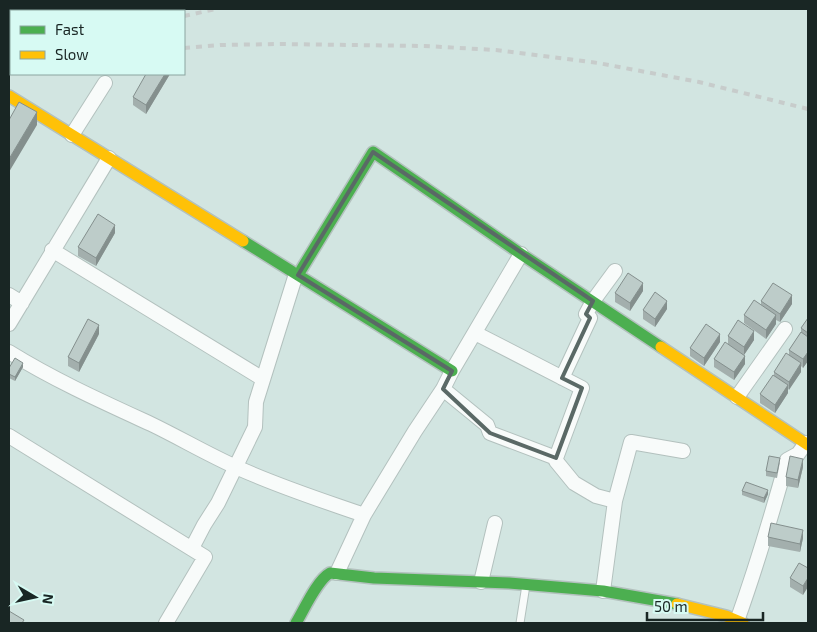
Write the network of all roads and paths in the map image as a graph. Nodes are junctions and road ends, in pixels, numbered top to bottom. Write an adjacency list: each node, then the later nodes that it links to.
1 (105, 83): 3 (street)
2 (9, 96): 3 (street)
3 (72, 135): 4 (street)
4 (109, 158): 5 (street); 8 (street)
5 (52, 250): 11 (street); 18 (street)
6 (521, 254): 8 (street); 10 (street); 14 (street)
7 (615, 271): 10 (street)
8 (297, 275): 16 (street); 18 (street)
9 (9, 295): 11 (street)
10 (593, 301): 17 (street); 20 (street)
11 (22, 303): 12 (street)
12 (9, 324)
13 (785, 329): 20 (street)
14 (475, 334): 16 (street); 17 (street)
15 (9, 352): 25 (street)
16 (452, 371): 19 (street)
17 (562, 378): 24 (street)
18 (263, 379): 25 (street)
19 (443, 389): 24 (street); 27 (street)
20 (737, 397): 22 (street)
21 (9, 436): 29 (street)
22 (807, 444): 34 (street)
23 (683, 451): 26 (street)
24 (556, 458): 26 (street)
25 (235, 466): 27 (street); 29 (street)
26 (615, 501): 33 (street)
27 (364, 516): 30 (street)
28 (495, 523): 31 (street)
29 (192, 548): 35 (street)
30 (337, 573): 31 (street); 36 (street)
31 (481, 582): 32 (street)
32 (526, 584): 33 (street); 37 (lane)
33 (603, 591): 34 (street)
34 (740, 622)
35 (166, 623)
36 (296, 623)
37 (520, 623)

